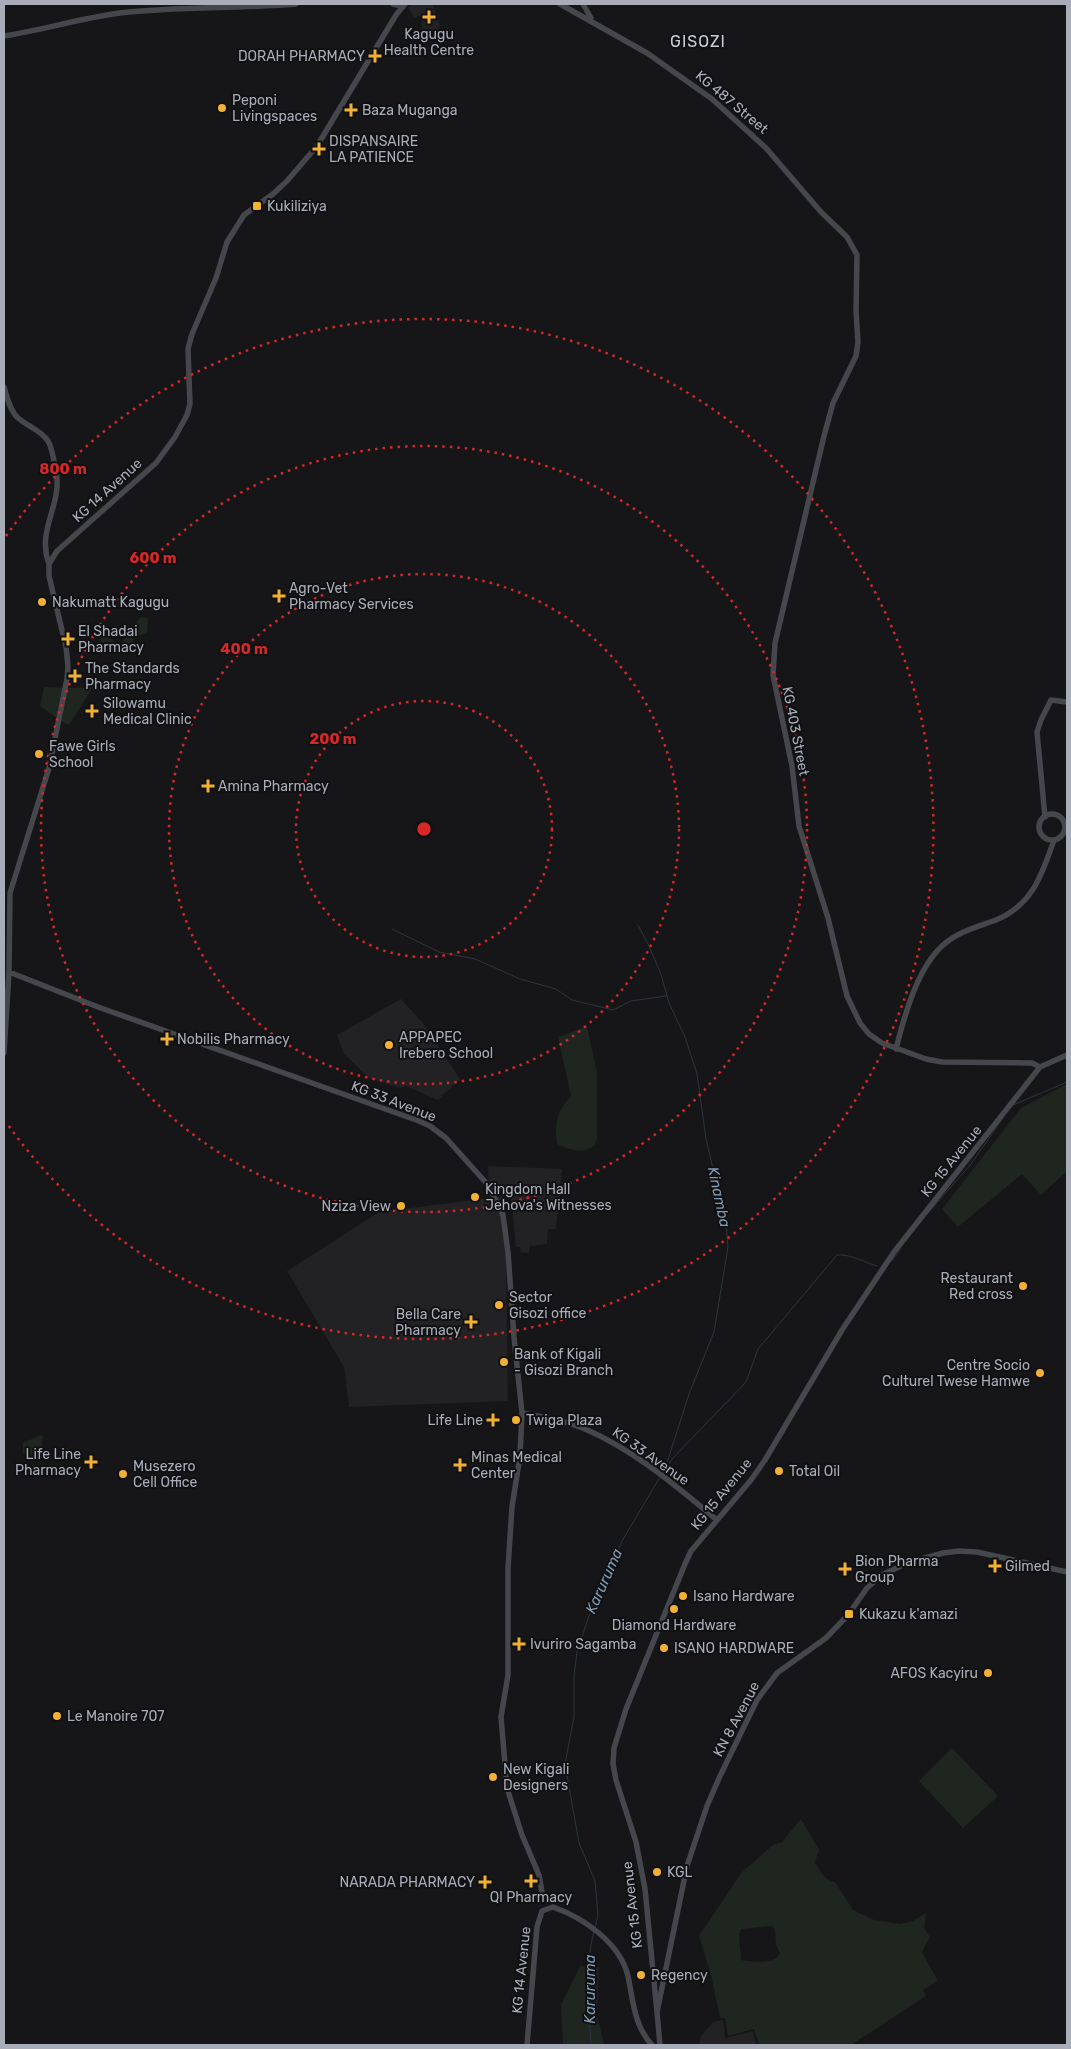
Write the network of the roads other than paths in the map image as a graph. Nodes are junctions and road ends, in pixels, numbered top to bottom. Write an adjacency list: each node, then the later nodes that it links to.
1 (296, 4): 7 (main road)
2 (393, 4): 5 (main road)
3 (560, 4): 6 (main road, KG 487 Street)
4 (583, 4): 6 (main road)
5 (404, 5): 10 (main road, KG 14 Avenue)
6 (594, 22): 8 (main road, KG 487 Street)
7 (4, 36)
8 (857, 255): 19 (main road, KG 403 Street)
9 (4, 387): 10 (main road)
10 (49, 564): 18 (main road)
11 (1067, 702): 12 (main road)
12 (1044, 808): 13 (main road); 14 (main road)
13 (1052, 815): 14 (main road); 16 (main road)
14 (1045, 817): 15 (main road)
15 (1047, 839): 16 (main road); 17 (main road)
16 (1054, 840): 17 (main road)
17 (1051, 852): 19 (main road)
18 (9, 972): 20 (main road); 23 (main road, KG 33 Avenue)
19 (896, 1049): 22 (main road, KG 403 Street)
20 (4, 1053)
21 (1067, 1055): 22 (main road, KG 15 Avenue)
22 (1040, 1067): 24 (main road, KG 15 Avenue)
23 (522, 1413): 24 (main road, KG 33 Avenue); 26 (main road)
24 (717, 1520): 28 (main road, KG 15 Avenue)
25 (1067, 1572): 27 (main road, KN 8 Avenue)
26 (543, 1898)
27 (665, 1972): 28 (main road); 29 (main road, KN 8 Avenue)
28 (652, 1973): 29 (main road); 30 (main road, KG 15 Avenue)
29 (663, 1981): 31 (main road, KN 8 Avenue)
30 (653, 1983): 31 (main road); 32 (main road, KG 15 Avenue)
31 (662, 1989): 32 (main road, KN 8 Avenue)
32 (657, 2012): 35 (main road, KN 8 Avenue)
33 (526, 2045): 34 (main road, KG 14 Avenue)
34 (652, 2045)
35 (660, 2045)

